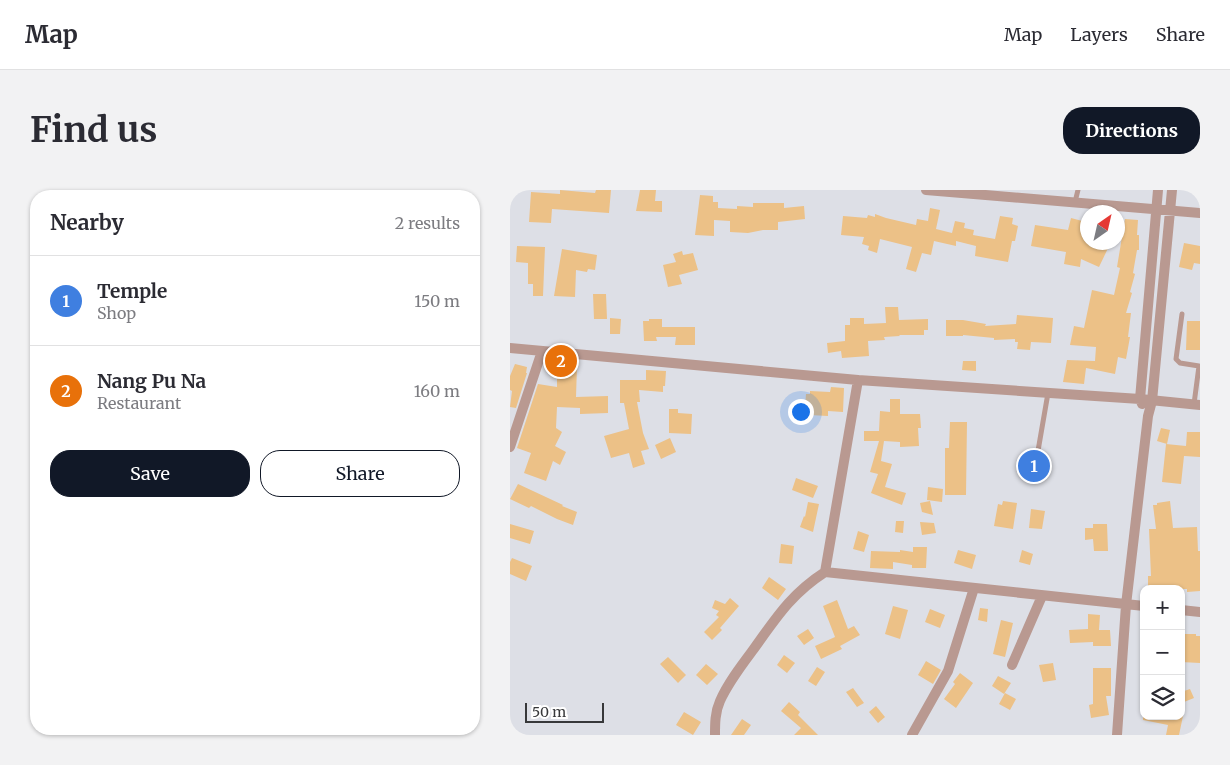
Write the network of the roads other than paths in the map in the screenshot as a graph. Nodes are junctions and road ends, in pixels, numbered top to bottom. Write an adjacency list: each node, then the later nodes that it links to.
1 (926, 190): 5 (street)
2 (1078, 190): 7 (lane)
3 (1158, 190): 8 (street)
4 (1172, 190): 9 (street)
5 (978, 192): 6 (street)
6 (1016, 194): 7 (street)
7 (1076, 202): 8 (street)
8 (1156, 208): 9 (street); 17 (street)
9 (1170, 210): 10 (street); 18 (street)
10 (1200, 213)
11 (1182, 314): 14 (lane)
12 (510, 348): 13 (street)
13 (542, 351): 15 (street); 21 (street)
14 (1200, 366): 19 (lane)
15 (858, 380): 16 (street); 23 (street)
16 (1048, 393): 17 (street); 22 (lane)
17 (1140, 399): 18 (street); 20 (street)
18 (1152, 401): 19 (street); 20 (street)
19 (1197, 405)
20 (1148, 416): 26 (street)
21 (510, 447)
22 (1034, 474)
23 (825, 572): 24 (street); 32 (street)
24 (974, 588): 25 (street); 33 (street)
25 (1042, 596): 26 (street); 30 (street)
26 (1126, 605): 27 (street); 31 (street)
27 (1140, 606)
28 (1185, 610): 29 (street)
29 (1200, 612)
30 (1012, 665)
31 (1119, 734)
32 (715, 735)
33 (912, 735)

